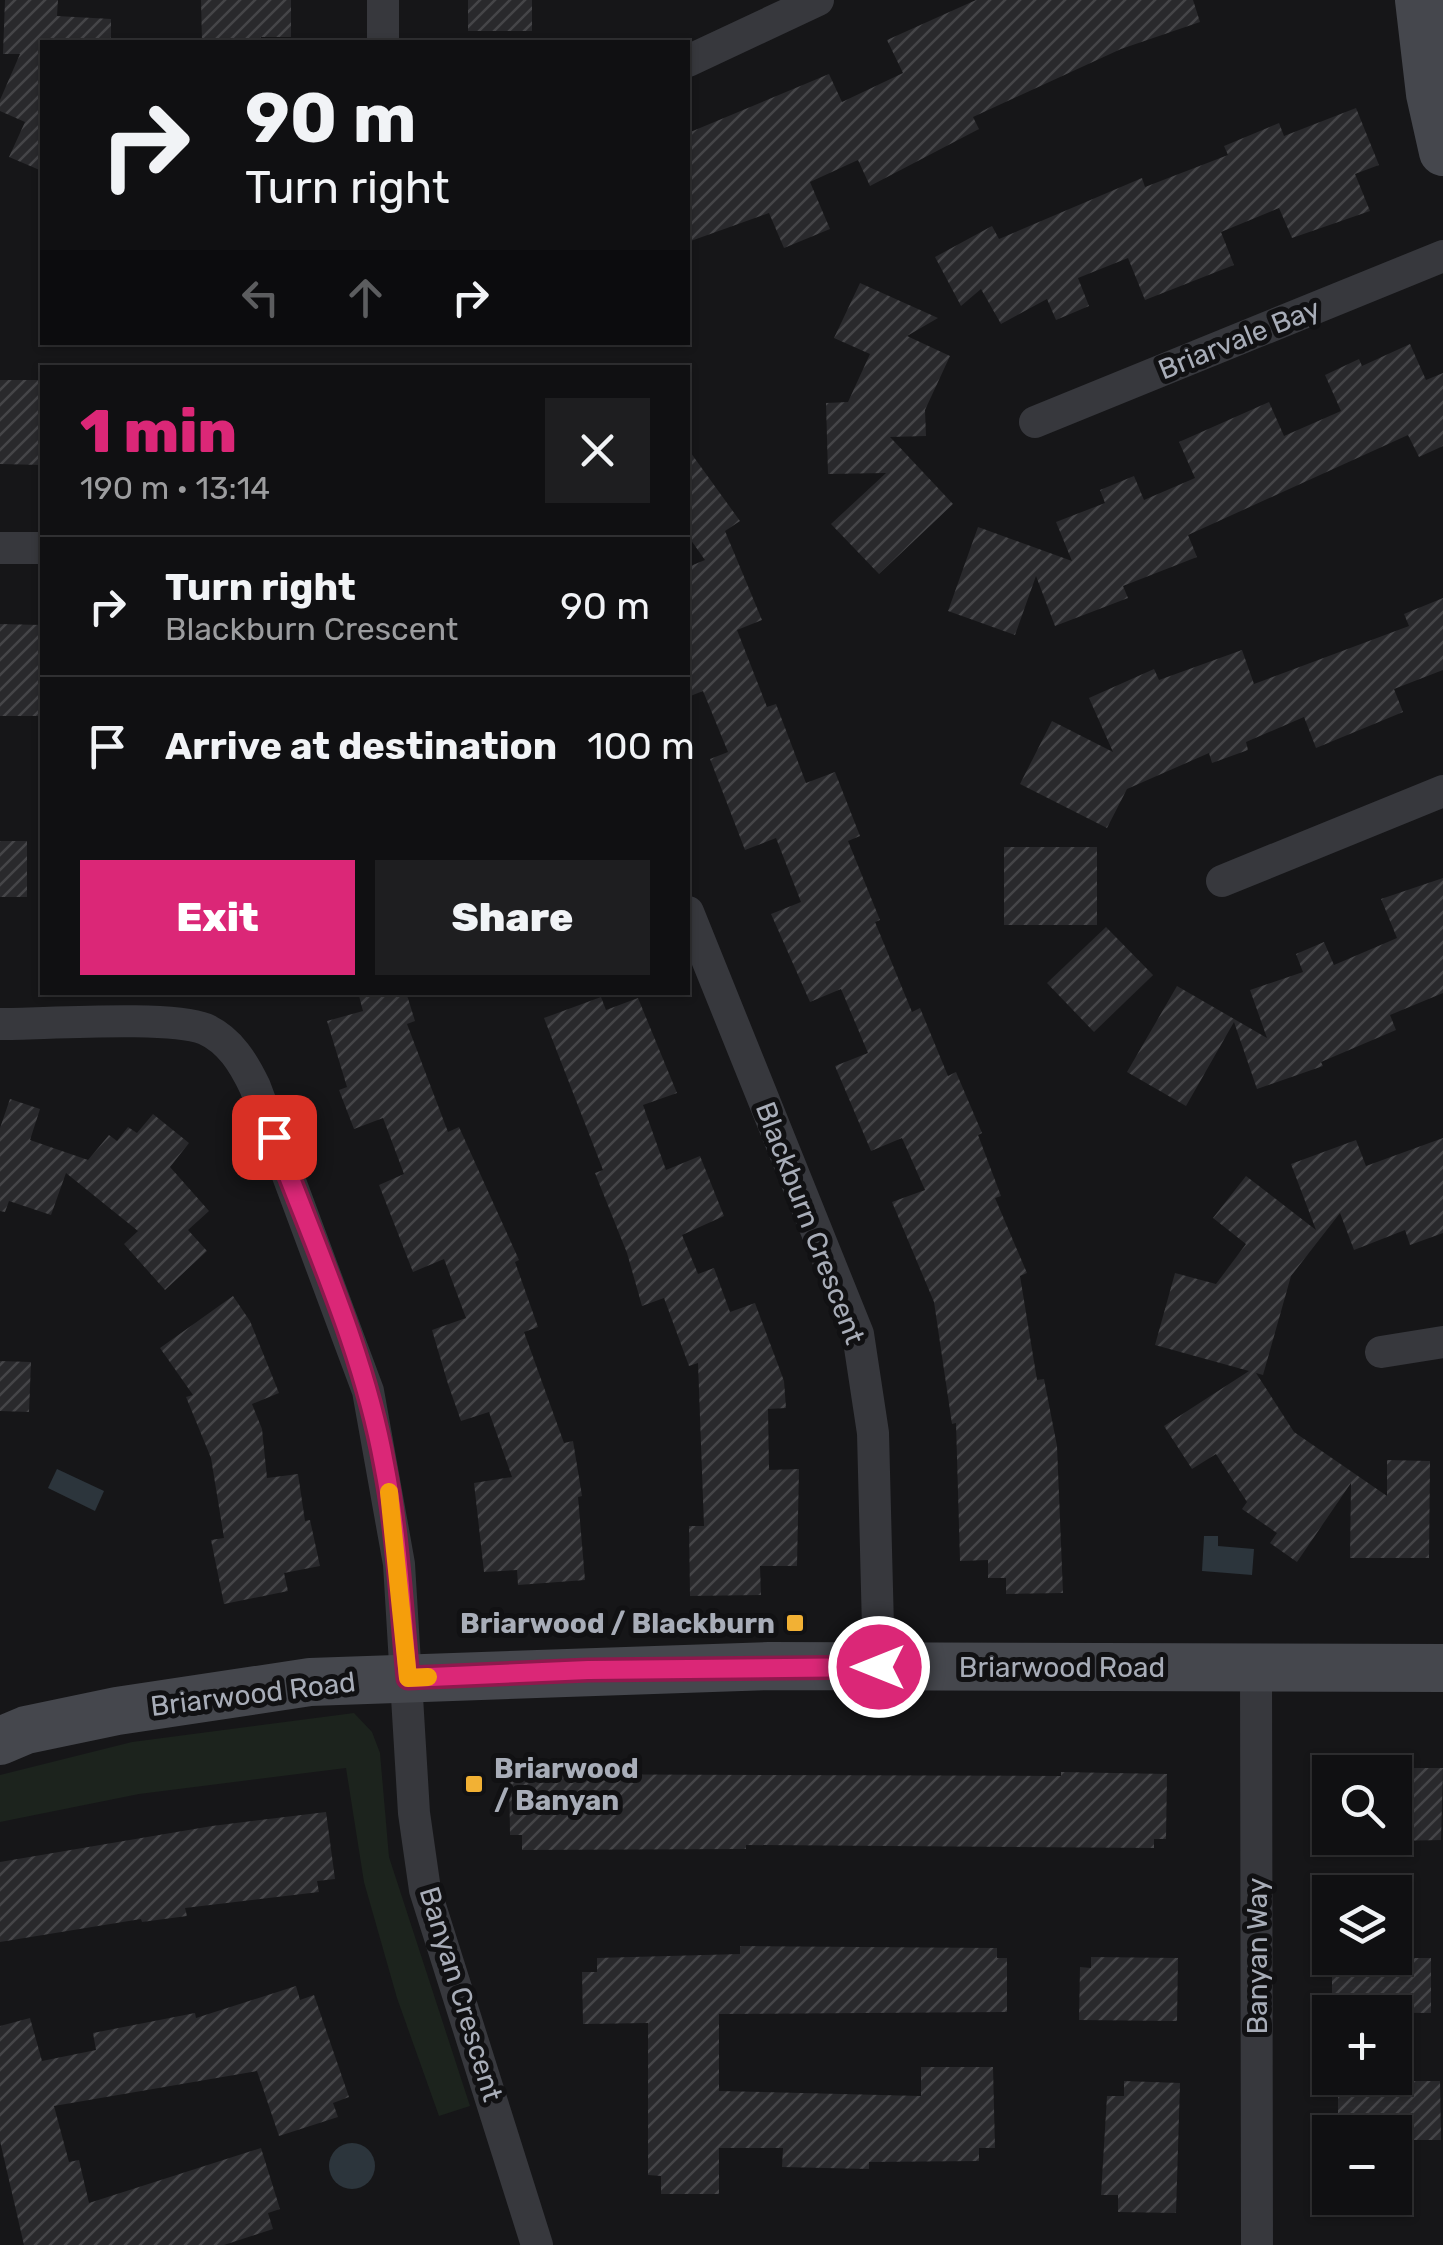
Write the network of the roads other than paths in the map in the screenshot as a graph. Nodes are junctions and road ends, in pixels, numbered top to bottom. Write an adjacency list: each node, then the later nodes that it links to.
1 (383, 0): 4 (street)
2 (818, 0): 5 (street)
3 (1420, 0): 6 (street)
4 (384, 40)
5 (690, 60)
6 (1443, 152)
7 (1443, 256): 8 (street, Briarvale Bay)
8 (1035, 422)
9 (0, 548): 10 (street)
10 (40, 548)
11 (1443, 791): 12 (street)
12 (1222, 881)
13 (690, 917): 18 (street, Blackburn Crescent)
14 (0, 1024): 20 (street)
15 (1443, 1342): 16 (street)
16 (1381, 1352)
17 (1256, 1666): 18 (street, Briarwood Road); 19 (street, Briarwood Road); 23 (street, Banyan Way)
18 (879, 1667): 20 (street, Briarwood Road)
19 (1443, 1668)
20 (408, 1678): 21 (street, Briarwood Road); 22 (street, Banyan Crescent)
21 (9, 1733)
22 (537, 2245)
23 (1257, 2245)

